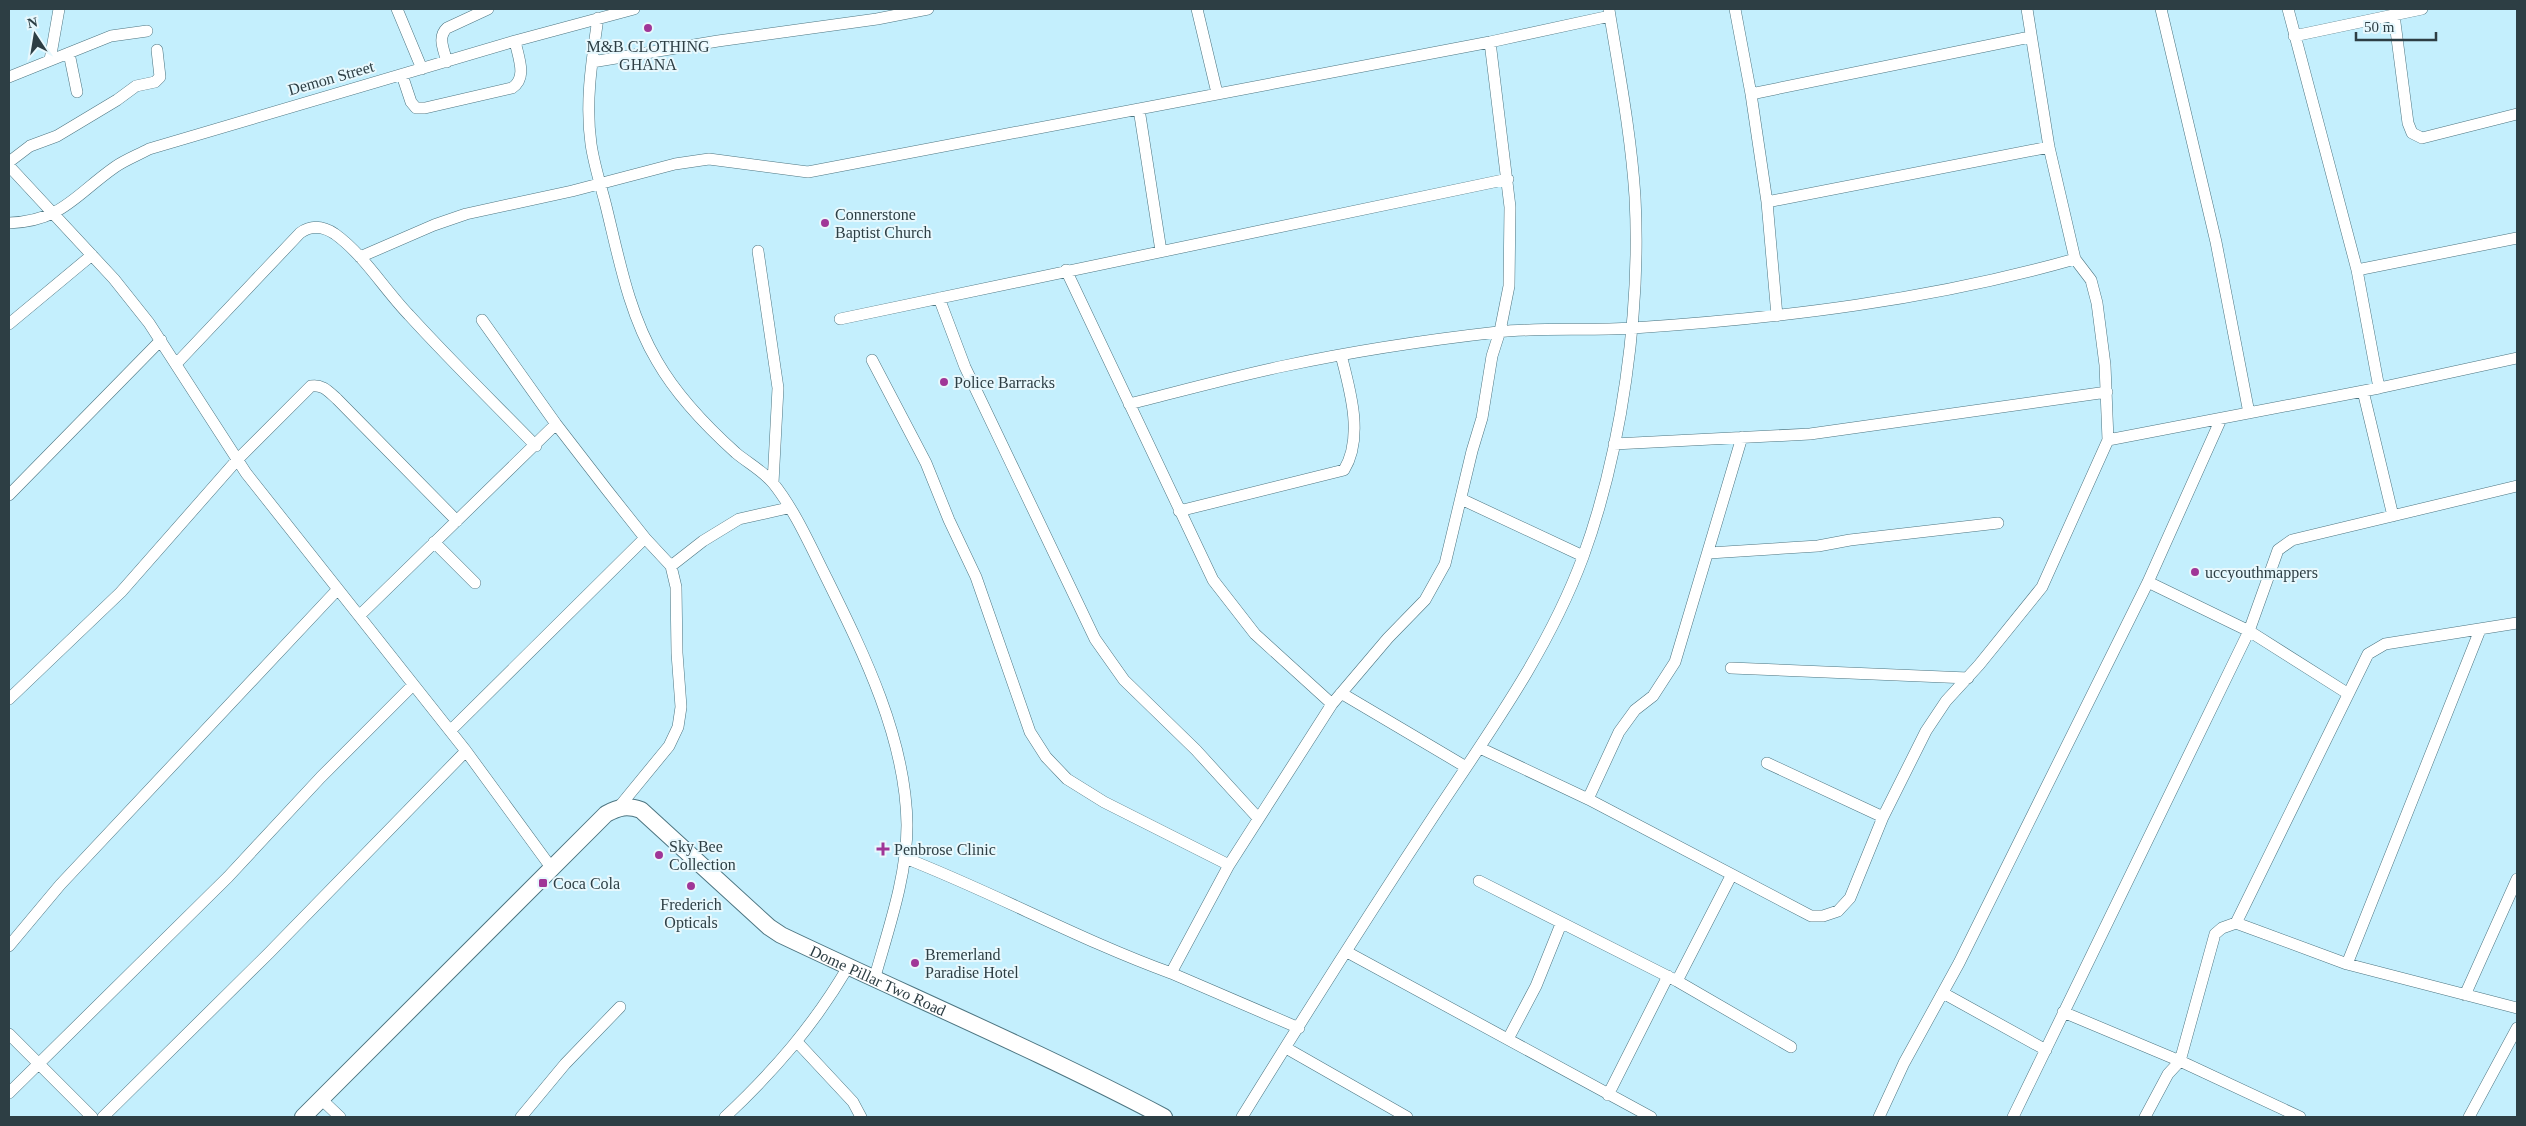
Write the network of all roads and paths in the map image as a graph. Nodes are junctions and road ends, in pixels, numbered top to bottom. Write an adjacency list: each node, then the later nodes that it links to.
1 (59, 9): 22 (street)
2 (397, 9): 25 (street)
3 (488, 9): 23 (street)
4 (634, 9): 14 (street, Demon Street)
5 (928, 9): 24 (street)
6 (1197, 9): 29 (street)
7 (1735, 9): 30 (street)
8 (2027, 9): 17 (street)
9 (2161, 9): 64 (street)
10 (2288, 9): 16 (street)
11 (2422, 9): 13 (street)
12 (1609, 12): 19 (street); 53 (street)
13 (2394, 15): 16 (street); 32 (street)
14 (598, 18): 18 (street, Demon Street); 24 (street)
15 (147, 31): 21 (street)
16 (2294, 36): 47 (street)
17 (2030, 37): 30 (street); 33 (street)
18 (515, 41): 23 (street, Demon Street); 26 (street)
19 (1490, 42): 29 (street); 35 (street)
20 (157, 50): 34 (street)
21 (69, 53): 22 (street); 28 (street)
22 (50, 60): 27 (street)
23 (447, 62): 25 (street, Demon Street)
24 (592, 62): 36 (street)
25 (422, 69): 26 (street, Demon Street)
26 (402, 75): 38 (street, Demon Street)
27 (9, 77)
28 (77, 92)
29 (1217, 93): 31 (street)
30 (1751, 94): 37 (street)
31 (1139, 109): 36 (street); 42 (street)
32 (2517, 114)
33 (2050, 147): 37 (street); 45 (street)
34 (9, 164): 38 (street)
35 (1508, 179): 42 (street); 54 (street)
36 (600, 182): 44 (street); 72 (street)
37 (1767, 202): 49 (street)
38 (55, 214): 39 (street); 43 (street)
39 (9, 224)
40 (2517, 238): 47 (street)
41 (758, 251): 72 (street)
42 (1161, 251): 46 (street)
43 (92, 255): 52 (street); 55 (street)
44 (360, 257): 59 (street); 70 (street)
45 (2075, 258): 49 (street); 62 (street)
46 (1066, 270): 48 (street); 63 (street)
47 (2357, 270): 60 (street)
48 (939, 298): 50 (street); 108 (street)
49 (1777, 316): 53 (street)
50 (840, 319)
51 (482, 320): 66 (street)
52 (9, 324)
53 (1630, 328): 54 (street); 69 (street)
54 (1500, 331): 56 (street); 75 (street)
55 (161, 340): 59 (street); 74 (street)
56 (1341, 356): 63 (street); 77 (street)
57 (2517, 358): 60 (street)
58 (872, 360): 110 (street)
59 (177, 363): 71 (street)
60 (2379, 388): 61 (street)
61 (2363, 391): 64 (street); 78 (street)
62 (2107, 392): 67 (street); 68 (street)
63 (1129, 404): 77 (street)
64 (2250, 413): 65 (street)
65 (2221, 419): 68 (street); 86 (street)
66 (556, 424): 70 (street); 81 (street)
67 (1742, 437): 69 (street); 83 (street)
68 (2108, 440): 94 (street)
69 (1614, 444): 84 (street)
70 (536, 446): 79 (street)
71 (237, 460): 79 (street); 88 (street); 98 (street)
72 (772, 483): 76 (street)
73 (2517, 486): 78 (street)
74 (9, 495)
75 (1461, 499): 84 (street); 97 (street)
76 (788, 508): 85 (street); 109 (street)
77 (1179, 511): 99 (street)
78 (2392, 516): 91 (street)
79 (456, 521): 82 (street)
80 (1998, 523): 83 (street)
81 (645, 538): 85 (street); 100 (street)
82 (434, 542): 87 (street); 89 (street)
83 (1710, 553): 105 (street)
84 (1583, 556): 101 (street)
85 (671, 566): 106 (street)
86 (2148, 582): 91 (street); 124 (street)
87 (475, 583)
88 (338, 589): 89 (street); 117 (street)
89 (360, 616): 95 (street)
90 (2517, 623): 92 (street)
91 (2249, 630): 96 (street); 128 (street)
92 (2480, 630): 96 (street); 119 (street)
93 (1731, 668): 94 (street)
94 (1968, 678): 107 (street)
95 (413, 685): 100 (street); 138 (street)
96 (2347, 693): 115 (street)
97 (1341, 694): 99 (street); 104 (street)
98 (9, 699)
99 (1332, 704): 108 (street)
100 (450, 731): 102 (street)
101 (1480, 748): 104 (street); 105 (street)
102 (466, 751): 111 (street); 144 (street)
103 (1767, 763): 107 (street)
104 (1466, 768): 118 (street)
105 (1588, 799): 112 (street)
106 (619, 807): 111 (street); 120 (street, Dome Pillar Two Road)
107 (1883, 817): 112 (street)
108 (1258, 818): 110 (street)
109 (905, 858): 121 (street); 123 (street)
110 (1229, 865): 121 (street)
111 (553, 870): 141 (street)
112 (1731, 876): 122 (street)
113 (2517, 879): 125 (street)
114 (1479, 881): 116 (street)
115 (2236, 923): 119 (street); 137 (street)
116 (1561, 924): 122 (street); 132 (street)
117 (9, 946)
118 (1347, 952): 129 (street); 132 (street)
119 (2347, 964): 125 (street)
120 (848, 968): 123 (street, Dome Pillar Two Road); 133 (street)
121 (1172, 973): 129 (street)
122 (1673, 978): 134 (street); 140 (street)
123 (874, 980): 150 (street, Dome Pillar Two Road)
124 (1943, 993): 136 (street); 154 (street)
125 (2465, 995): 127 (street)
126 (620, 1008): 147 (street)
127 (2517, 1008)
128 (2063, 1012): 136 (street); 137 (street)
129 (1299, 1028): 135 (street)
130 (2517, 1028): 157 (street)
131 (9, 1034): 138 (street)
132 (1508, 1039): 140 (street)
133 (798, 1043): 148 (street); 149 (street)
134 (1791, 1047)
135 (1286, 1048): 151 (street); 152 (street)
136 (2046, 1050): 155 (street)
137 (2180, 1060): 142 (street); 156 (street)
138 (39, 1064): 139 (street); 143 (street)
139 (9, 1093)
140 (1608, 1095): 153 (street)
141 (321, 1099): 145 (street); 146 (street)
142 (2295, 1116)
143 (92, 1117)
144 (103, 1117)
145 (303, 1117)
146 (340, 1117)
147 (521, 1117)
148 (726, 1117)
149 (861, 1117)
150 (1164, 1117)
151 (1242, 1117)
152 (1406, 1117)
153 (1651, 1117)
154 (1879, 1117)
155 (2014, 1117)
156 (2145, 1117)
157 (2469, 1117)

